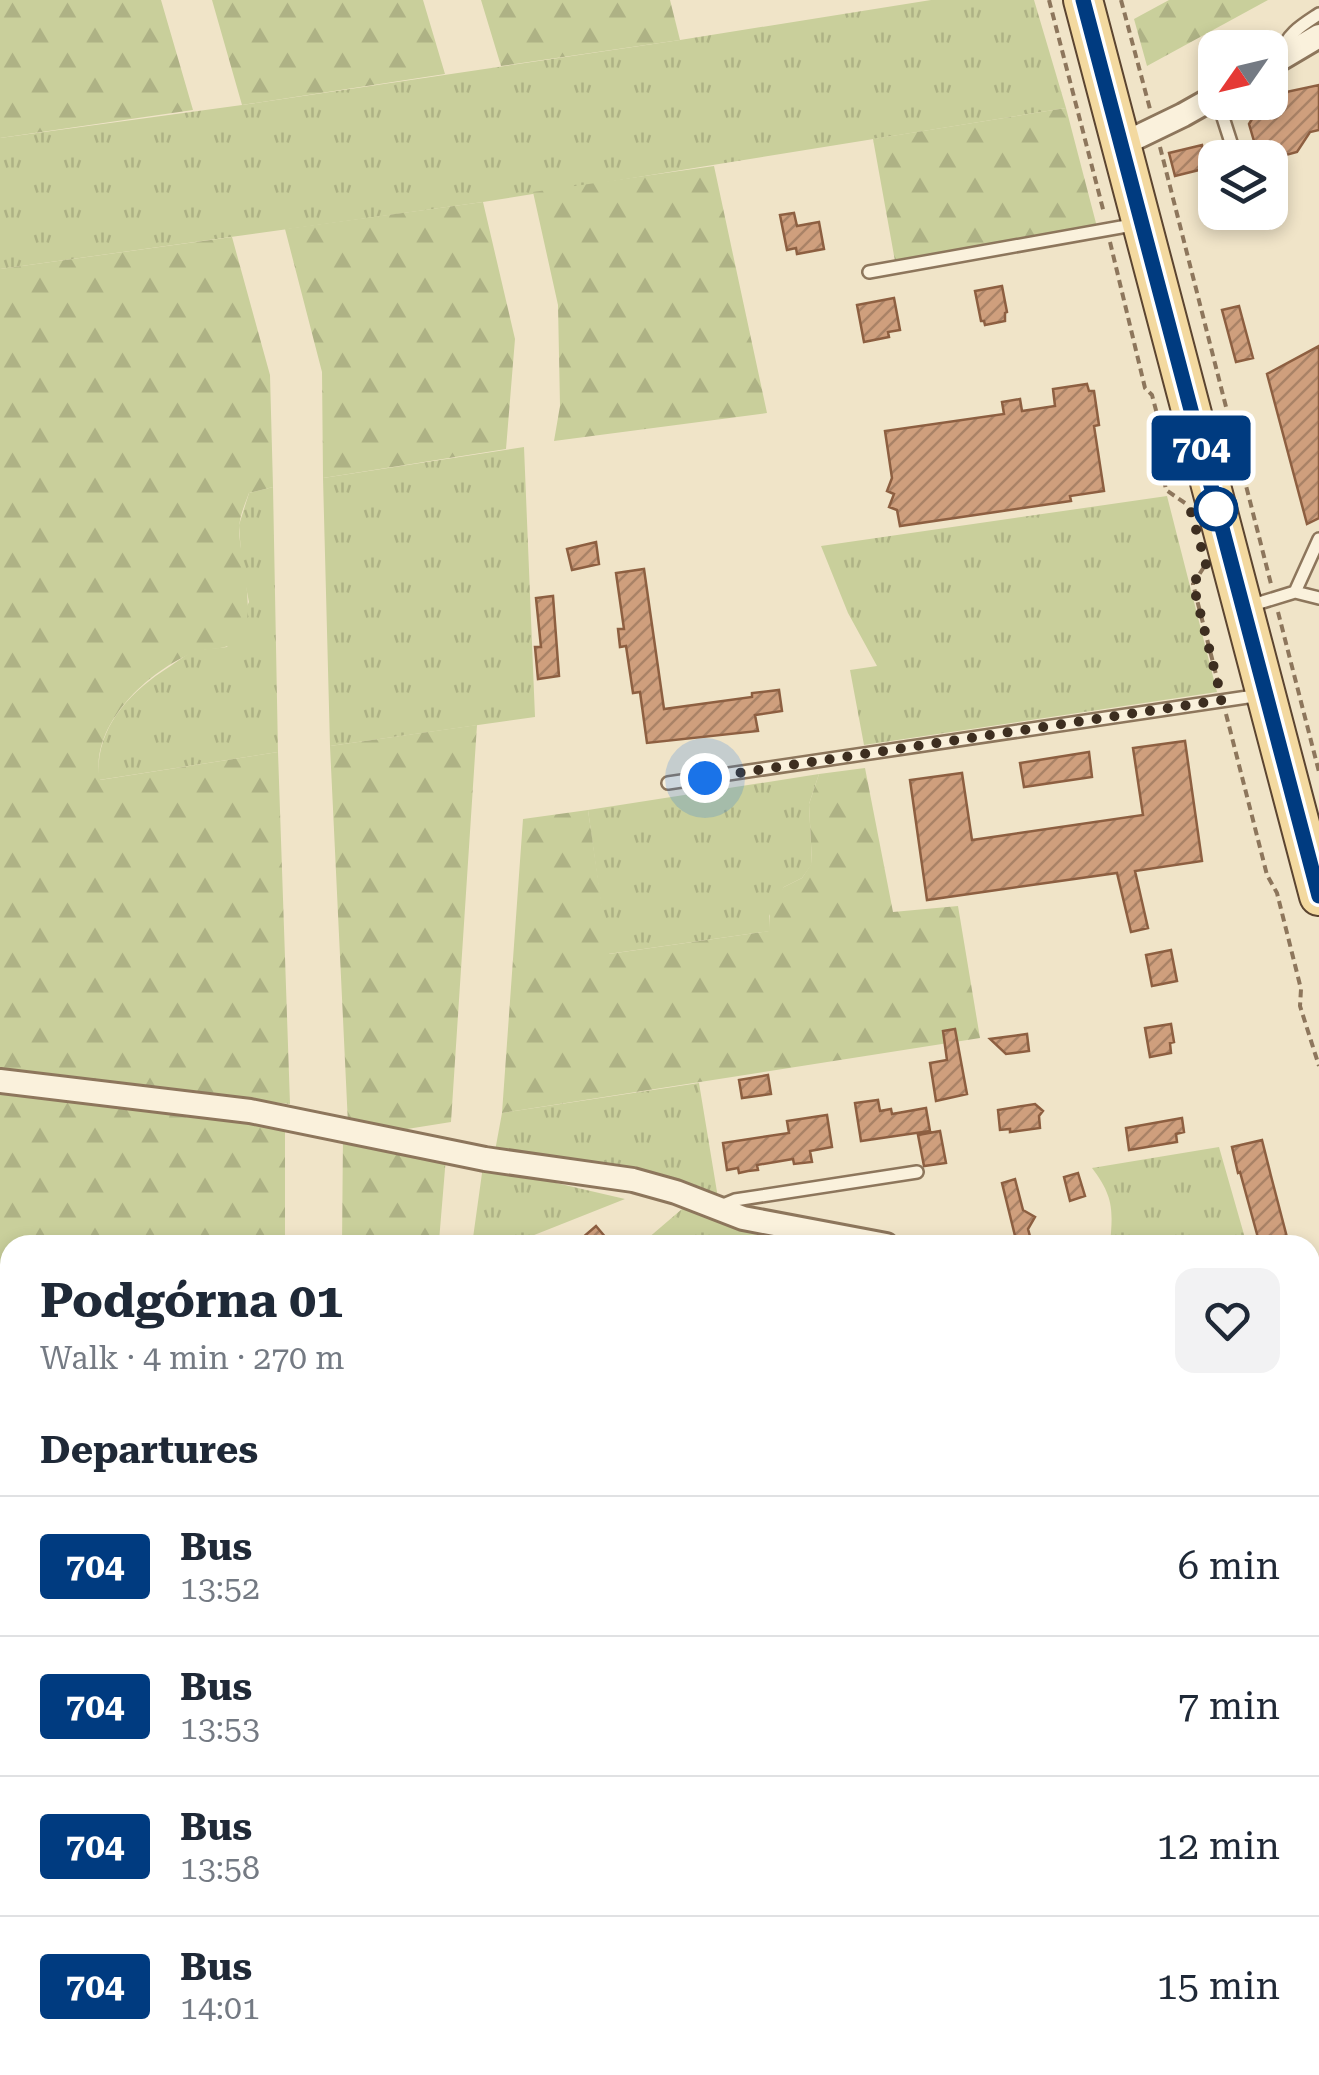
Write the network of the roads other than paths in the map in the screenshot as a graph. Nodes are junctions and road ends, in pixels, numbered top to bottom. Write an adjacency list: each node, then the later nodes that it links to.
1 (1083, 0): 7 (main road)
2 (1319, 14): 4 (lane)
3 (1319, 36): 5 (street)
4 (1288, 40)
5 (1288, 54)
6 (1198, 109): 7 (street)
7 (1138, 137): 8 (main road)
8 (1125, 226): 9 (lane); 13 (main road)
9 (869, 272)
10 (1319, 539): 11 (lane)
11 (1295, 592): 12 (lane); 13 (lane)
12 (1319, 598)
13 (1258, 603): 14 (main road)
14 (1265, 694): 15 (lane); 16 (main road)
15 (668, 784)
16 (1311, 833): 17 (main road)
17 (1319, 896)
18 (0, 1081): 20 (street)
19 (917, 1172): 20 (lane)
20 (714, 1208): 21 (street)
21 (833, 1235)

